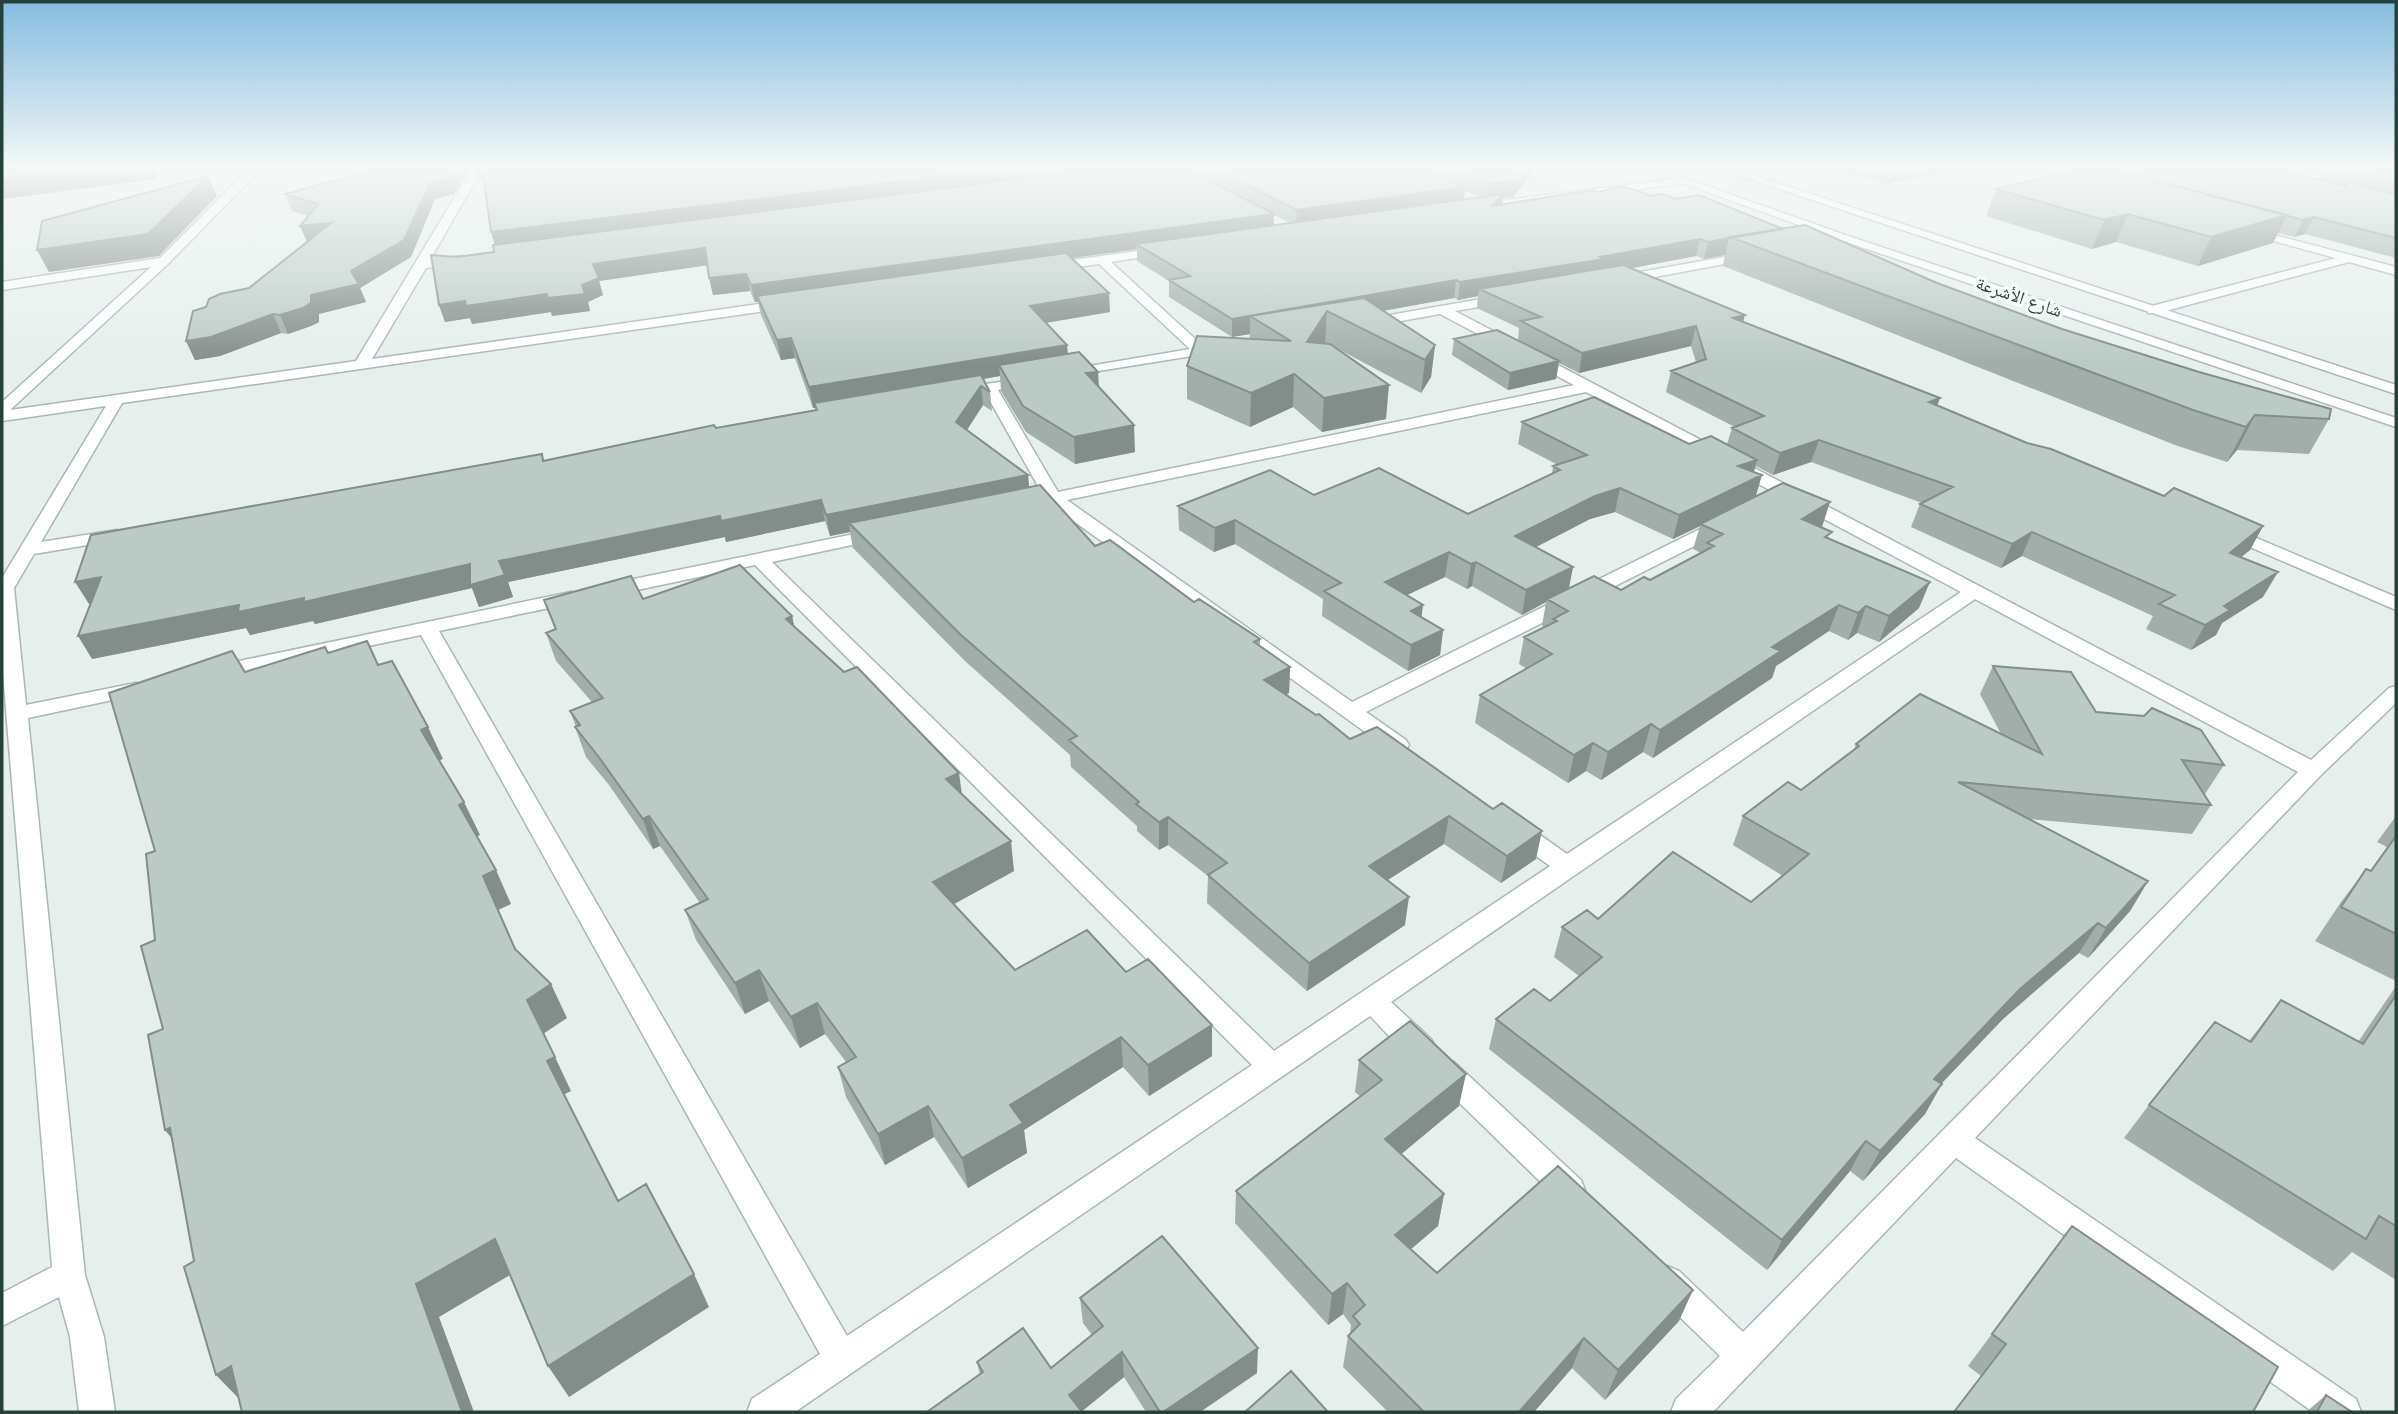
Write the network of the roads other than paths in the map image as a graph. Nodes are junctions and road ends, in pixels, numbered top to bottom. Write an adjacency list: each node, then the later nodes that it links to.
1 (192, 233): 13 (street)
2 (443, 233): 14 (street)
3 (1830, 233): 6 (street, شارع الأشرعة)
4 (1919, 233): 24 (street, شارع الأشرعة)
5 (2257, 233): 11 (street)
6 (1847, 239): 7 (street); 36 (street, شارع الأشرعة)
7 (1821, 243)
8 (1184, 248): 12 (street)
9 (1768, 253): 17 (street)
10 (476, 258): 14 (street)
11 (2350, 258): 16 (street); 24 (street)
12 (1102, 260): 15 (street); 27 (street)
13 (164, 261): 19 (street); 34 (street)
14 (421, 265): 28 (street)
15 (1033, 269)
16 (2396, 271)
17 (1636, 277): 18 (street); 20 (street)
18 (1597, 284)
19 (2, 286)
20 (1661, 288)
21 (1520, 297): 23 (street)
22 (800, 302): 28 (street)
23 (1442, 310): 25 (street); 30 (street)
24 (2152, 310): 31 (street, شارع الأشرعة)
25 (1348, 326)
26 (1227, 346): 27 (street)
27 (1200, 351): 29 (street)
28 (361, 365): 33 (street)
29 (989, 387): 32 (street); 38 (street)
30 (1587, 387): 37 (street); 38 (street)
31 (2396, 390)
32 (947, 394)
33 (117, 400): 35 (street); 45 (street)
34 (2, 410)
35 (2, 416)
36 (2396, 424)
37 (1788, 492): 39 (street); 47 (street)
38 (1053, 498): 40 (street); 53 (street)
39 (1763, 505)
40 (1000, 509)
41 (1738, 517): 53 (street)
42 (2218, 527): 48 (street)
43 (893, 531): 46 (street)
44 (137, 532): 45 (street)
45 (28, 550): 54 (street)
46 (759, 559): 49 (street); 60 (street)
47 (1974, 591): 56 (street); 58 (street)
48 (2396, 604)
49 (427, 628): 50 (street); 67 (street)
50 (195, 676)
51 (155, 685): 54 (street)
52 (2396, 692): 56 (street)
53 (1351, 711): 55 (street)
54 (19, 713): 64 (street)
55 (1416, 758)
56 (2313, 770): 61 (street)
57 (1503, 820): 58 (street)
58 (1568, 867): 59 (street)
59 (1371, 1000): 60 (street); 62 (street)
60 (1272, 1067): 67 (street)
61 (1954, 1140): 66 (street); 71 (street)
62 (1593, 1212)
63 (1643, 1260): 66 (street)
64 (69, 1275): 65 (street); 68 (street)
65 (2, 1310)
66 (1744, 1356): 70 (street)
67 (842, 1360): 69 (street)
68 (97, 1412)
69 (765, 1412)
70 (1689, 1412)
71 (2343, 1412)

